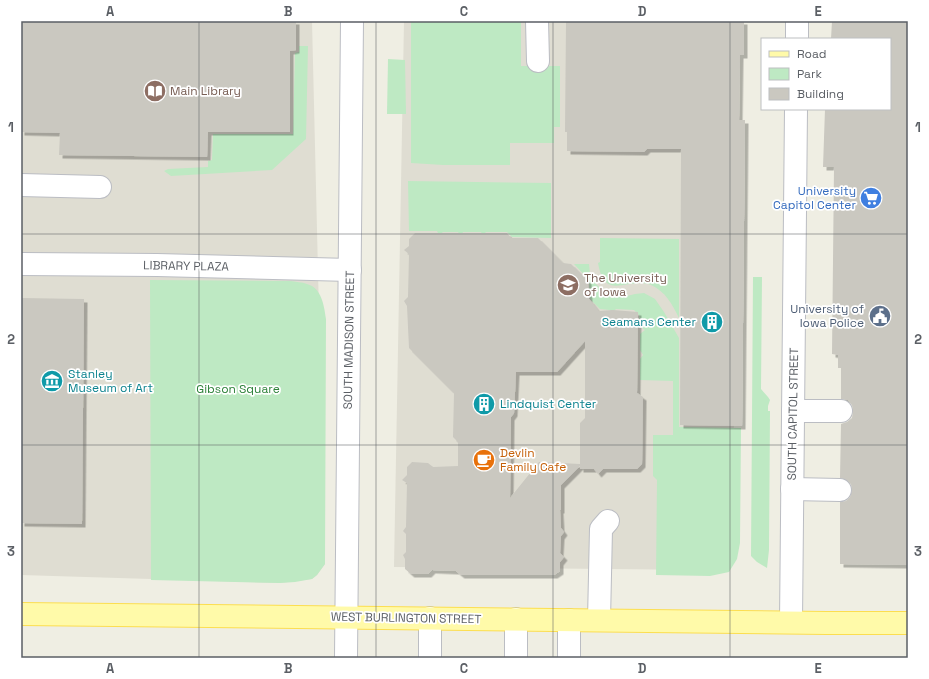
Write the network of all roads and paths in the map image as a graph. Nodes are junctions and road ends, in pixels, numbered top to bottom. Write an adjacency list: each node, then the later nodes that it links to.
1 (352, 21): 10 (street, SOUTH MADISON STREET)
2 (537, 21): 5 (street)
3 (797, 21): 4 (street)
4 (797, 38)
5 (538, 61)
6 (796, 110): 11 (street, SOUTH CAPITOL STREET)
7 (21, 185): 8 (street)
8 (100, 187)
9 (21, 264): 10 (street, LIBRARY PLAZA)
10 (350, 270): 17 (street, SOUTH MADISON STREET)
11 (793, 411): 12 (street); 13 (street, SOUTH CAPITOL STREET)
12 (841, 411)
13 (792, 489): 14 (street); 22 (street, SOUTH CAPITOL STREET)
14 (840, 490)
15 (608, 521): 21 (street)
16 (21, 614): 17 (main road, WEST BURLINGTON STREET)
17 (347, 617): 18 (main road, WEST BURLINGTON STREET); 24 (street, SOUTH MADISON STREET)
18 (430, 618): 19 (main road, WEST BURLINGTON STREET); 25 (street)
19 (516, 619): 20 (main road, WEST BURLINGTON STREET); 26 (street)
20 (569, 620): 21 (main road, WEST BURLINGTON STREET); 27 (street)
21 (599, 620): 22 (main road, WEST BURLINGTON STREET)
22 (791, 622): 23 (main road, WEST BURLINGTON STREET)
23 (907, 623)
24 (346, 658)
25 (430, 658)
26 (516, 658)
27 (569, 658)

